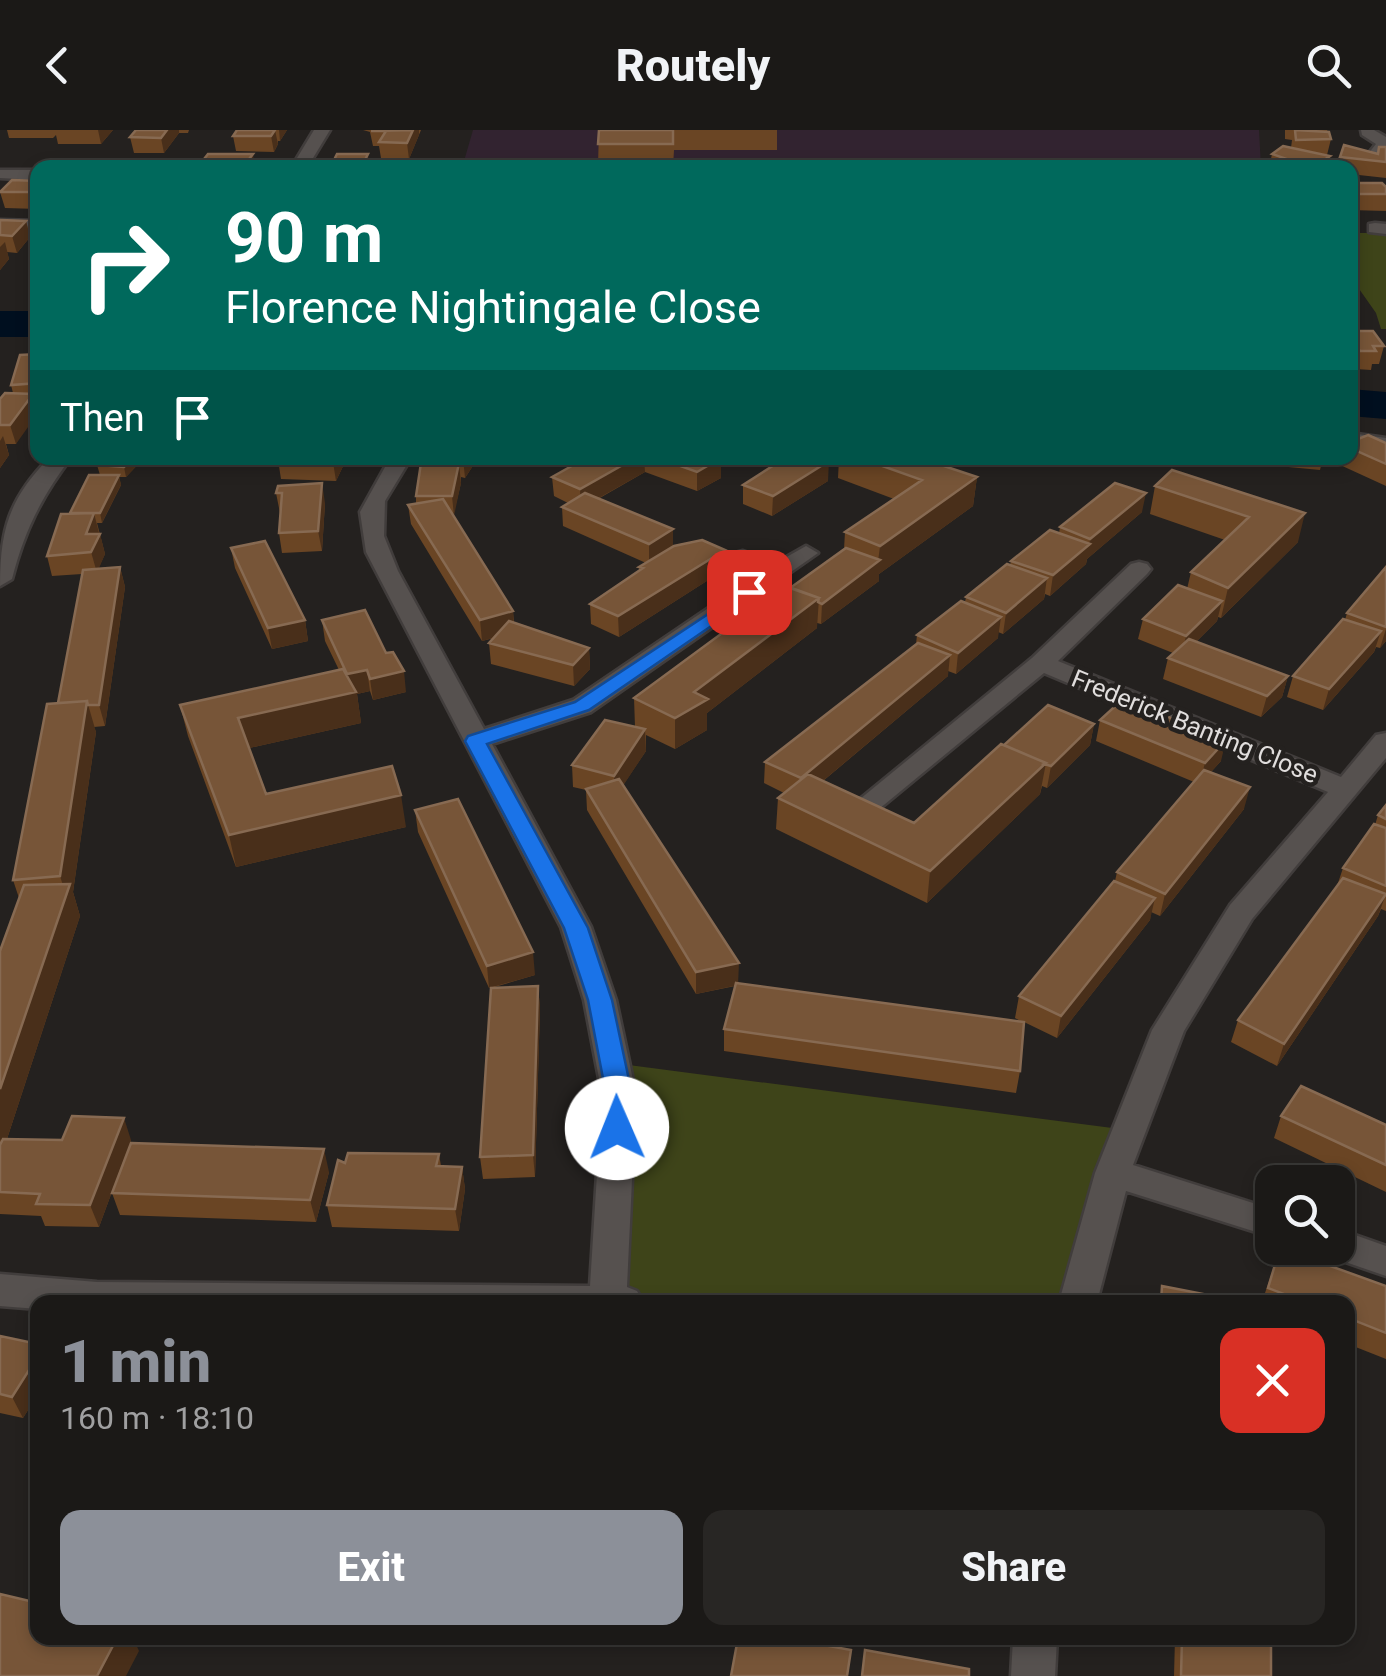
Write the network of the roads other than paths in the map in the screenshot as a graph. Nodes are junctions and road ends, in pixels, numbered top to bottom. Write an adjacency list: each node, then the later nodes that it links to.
1 (322, 130): 4 (street)
2 (1367, 132): 3 (street)
3 (1382, 147)
4 (304, 160)
5 (20, 175): 6 (street)
6 (0, 198)
7 (0, 226): 8 (street)
8 (30, 226)
9 (1358, 440): 10 (street)
10 (1386, 444)
11 (52, 465): 17 (street)
12 (396, 465): 19 (street)
13 (806, 553): 16 (street)
14 (743, 558): 16 (street)
15 (1139, 569): 18 (street, Frederick Banting Close)
16 (778, 572): 19 (street)
17 (0, 579)
18 (1041, 663): 21 (street, Frederick Banting Close); 22 (street, Frederick Banting Close)
19 (475, 741): 29 (street)
20 (1386, 741): 21 (street)
21 (1348, 790): 23 (street)
22 (846, 822)
23 (1113, 1173): 24 (street); 30 (street)
24 (1255, 1218)
25 (1355, 1250): 26 (street)
26 (1386, 1261)
27 (0, 1290): 28 (street)
28 (61, 1295)
29 (616, 1295)
30 (1080, 1295)
31 (1035, 1645): 32 (street)
32 (1033, 1676)

